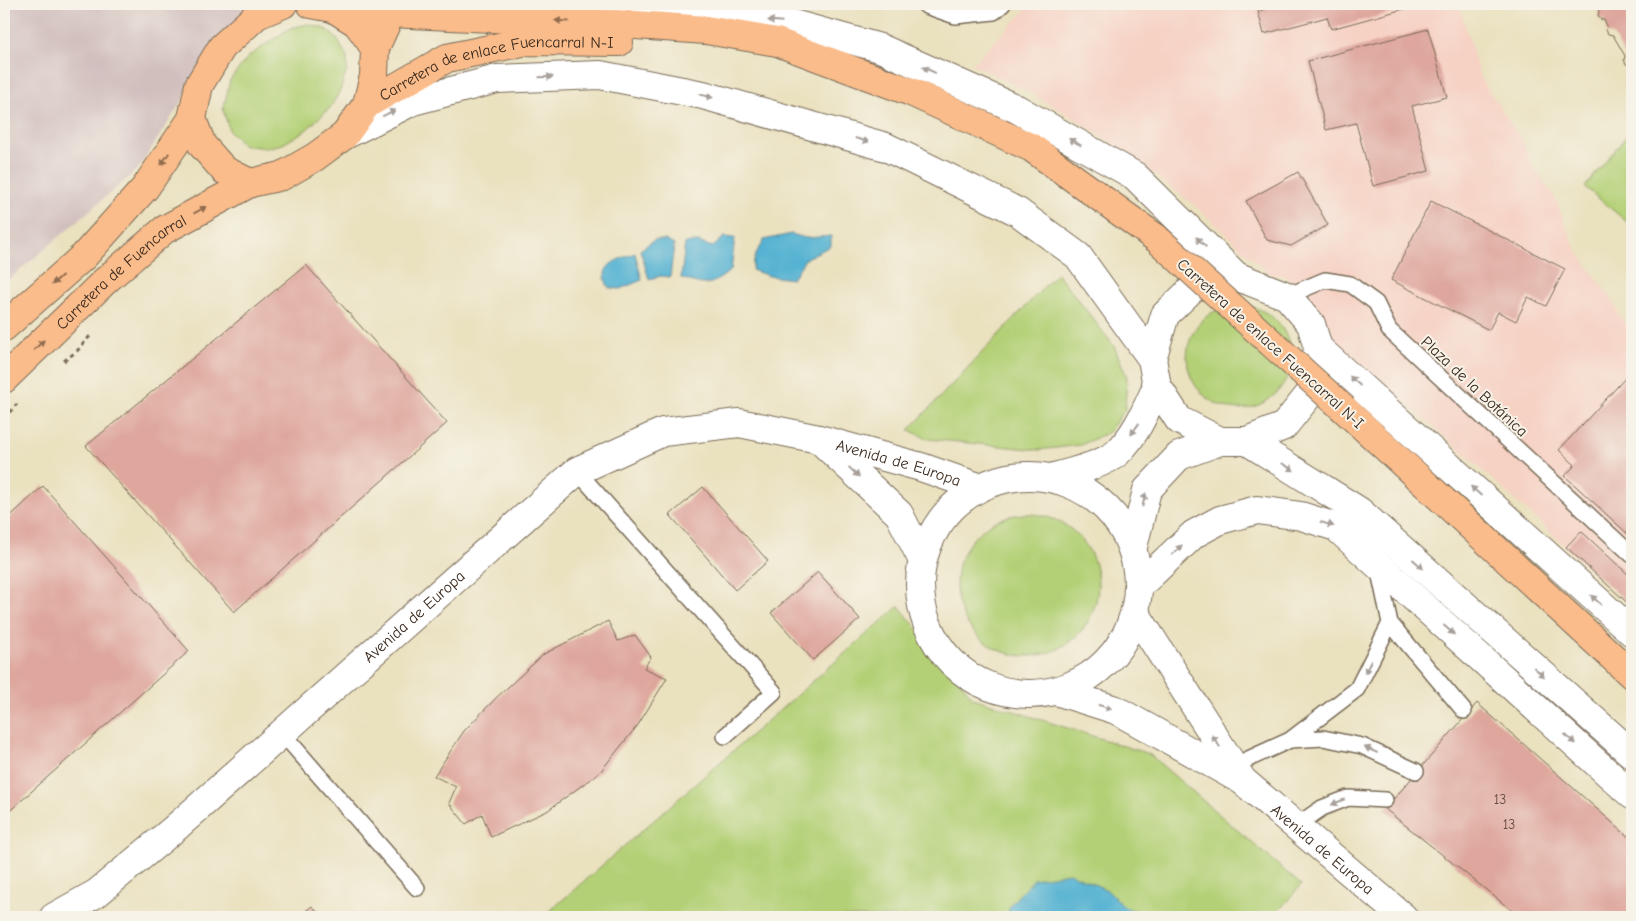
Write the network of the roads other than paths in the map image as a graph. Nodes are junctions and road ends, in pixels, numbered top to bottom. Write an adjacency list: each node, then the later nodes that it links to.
1 (283, 4): 12 (main road)
2 (583, 4): 7 (lane)
3 (924, 4): 5 (lane)
4 (322, 6): 6 (main road, Carretera de enlace Fuencarral N-I); 9 (main road)
5 (995, 6)
6 (393, 8): 8 (main road, Carretera de enlace Fuencarral N-I, one-way to 6); 9 (main road)
7 (611, 11): 8 (street); 15 (street, one-way to 7)
8 (636, 25): 10 (main road, Carretera de enlace Fuencarral N-I)
9 (375, 48): 11 (main road)
10 (866, 76): 11 (main road, Carretera de enlace Fuencarral N-I); 36 (main road, Carretera de enlace Fuencarral N-I, bridge)
11 (368, 104): 13 (main road, Carretera de Fuencarral)
12 (192, 119): 14 (main road); 17 (main road, one-way to 17)
13 (345, 135): 14 (main road, Carretera de Fuencarral); 19 (street, one-way to 19)
14 (250, 184): 20 (main road, Carretera de Fuencarral, one-way to 14)
15 (1236, 276): 16 (street); 19 (street)
16 (1287, 296): 18 (street); 29 (lane, Plaza de la Botánica)
17 (4, 327)
18 (1318, 348): 24 (street); 35 (street, one-way to 18)
19 (1152, 359): 21 (street)
20 (4, 379)
21 (1157, 386): 23 (street); 26 (street, one-way to 26)
22 (818, 439): 25 (street, Avenida de Europa); 27 (street, Avenida de Europa); 30 (street, Avenida de Europa, one-way to 30)
23 (1220, 441): 24 (street); 28 (street, one-way to 23)
24 (1247, 441): 42 (street, one-way to 42)
25 (577, 471): 39 (street, Avenida de Europa); 40 (lane)
26 (1054, 477): 27 (street); 28 (street)
27 (978, 487): 30 (street)
28 (1133, 547): 32 (street)
29 (1632, 554)
30 (922, 557): 37 (street)
31 (1378, 565): 32 (street, one-way to 31); 34 (lane); 45 (street, one-way to 45)
32 (1142, 583): 33 (street)
33 (1136, 614): 37 (street); 44 (street, Avenida de Europa, one-way to 33)
34 (1390, 623): 38 (lane); 41 (lane, one-way to 41)
35 (1632, 632)
36 (1632, 674)
37 (1059, 692): 44 (street, Avenida de Europa, one-way to 44)
38 (1464, 711)
39 (282, 733): 48 (lane); 49 (street, Avenida de Europa)
40 (725, 736)
41 (1290, 740): 43 (lane, one-way to 41); 44 (lane)
42 (1632, 754)
43 (1416, 771)
44 (1238, 774): 47 (street, Avenida de Europa)
45 (1632, 795)
46 (1385, 800): 47 (lane, one-way to 47)
47 (1296, 826): 50 (street, Avenida de Europa)
48 (417, 888)
49 (54, 917)
50 (1403, 917)

